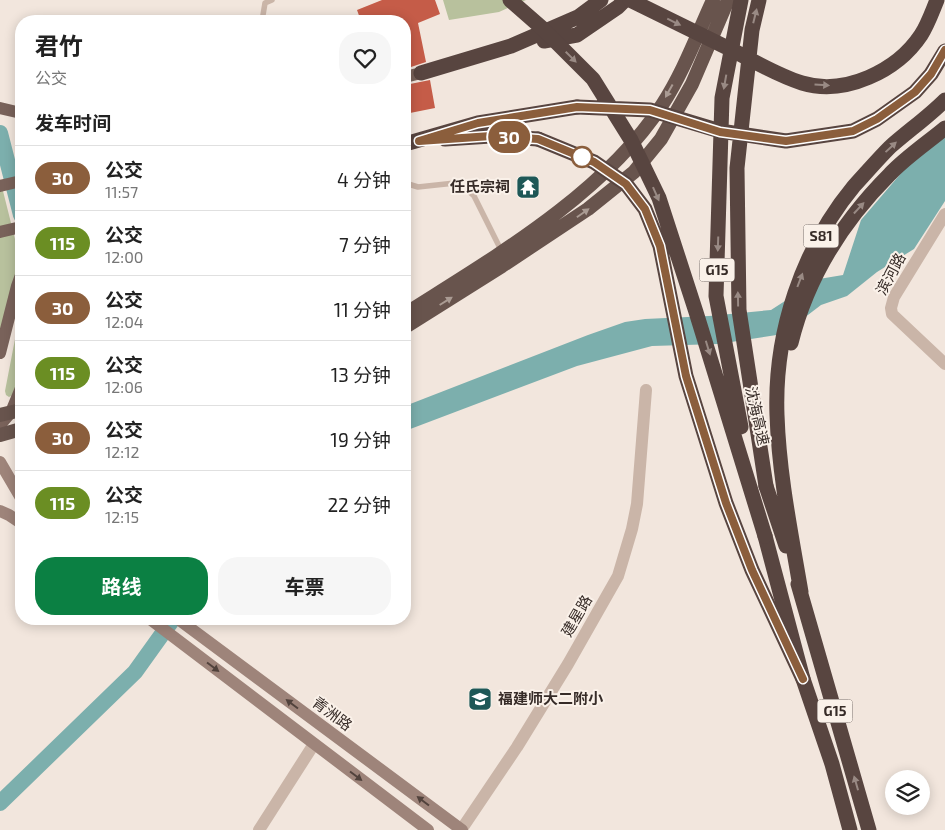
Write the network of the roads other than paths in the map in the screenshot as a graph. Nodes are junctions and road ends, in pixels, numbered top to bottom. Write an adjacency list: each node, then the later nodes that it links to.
1 (272, 0): 11 (lane)
2 (510, 0): 43 (highway, one-way to 43, bridge)
3 (601, 0): 12 (highway)
4 (625, 0): 12 (highway)
5 (630, 0): 10 (highway, one-way to 10, bridge)
6 (713, 0): 27 (highway, one-way to 27)
7 (728, 0): 30 (highway, one-way to 7)
8 (742, 0): 43 (highway, 沈海高速 / G15, one-way to 43, bridge)
9 (759, 0): 44 (highway, 沈海高速 / G15, one-way to 9, bridge)
10 (937, 0)
11 (263, 15)
12 (511, 46): 14 (highway)
13 (945, 50): 20 (highway, bridge)
14 (421, 73): 15 (main road)
15 (411, 76)
16 (945, 100): 35 (highway, S81, one-way to 16)
17 (3, 108): 18 (main road)
18 (15, 116)
19 (945, 128): 35 (highway, one-way to 19)
20 (412, 143): 47 (highway, bridge)
21 (15, 182): 23 (main road)
22 (411, 185): 27 (lane)
23 (0, 186)
24 (945, 214): 32 (street, 滨河路)
25 (15, 228): 26 (main road)
26 (0, 232)
27 (502, 252): 29 (highway)
28 (15, 296): 31 (main road)
29 (411, 310)
30 (411, 323)
31 (0, 353)
32 (945, 364)
33 (646, 390): 53 (street, 建星路)
34 (11, 412): 36 (main road)
35 (777, 414): 44 (highway)
36 (0, 425)
37 (15, 430): 38 (highway)
38 (0, 435)
39 (0, 462): 40 (main road)
40 (15, 488)
41 (0, 511): 42 (main road)
42 (15, 520)
43 (766, 536): 47 (highway, 沈海高速 / G15, bridge)
44 (801, 592): 55 (highway, 沈海高速 / G15, one-way to 44)
45 (158, 625): 48 (main road, one-way to 48)
46 (186, 625): 49 (main road, 青洲路, one-way to 46)
47 (803, 679): 54 (highway, 沈海高速 / G15)
48 (314, 744): 50 (main road); 51 (street)
49 (347, 745): 50 (main road); 53 (main road, 青洲路, one-way to 49)
50 (335, 760): 52 (main road, one-way to 52)
51 (259, 830)
52 (428, 830)
53 (461, 830)
54 (850, 830)
55 (869, 830)

